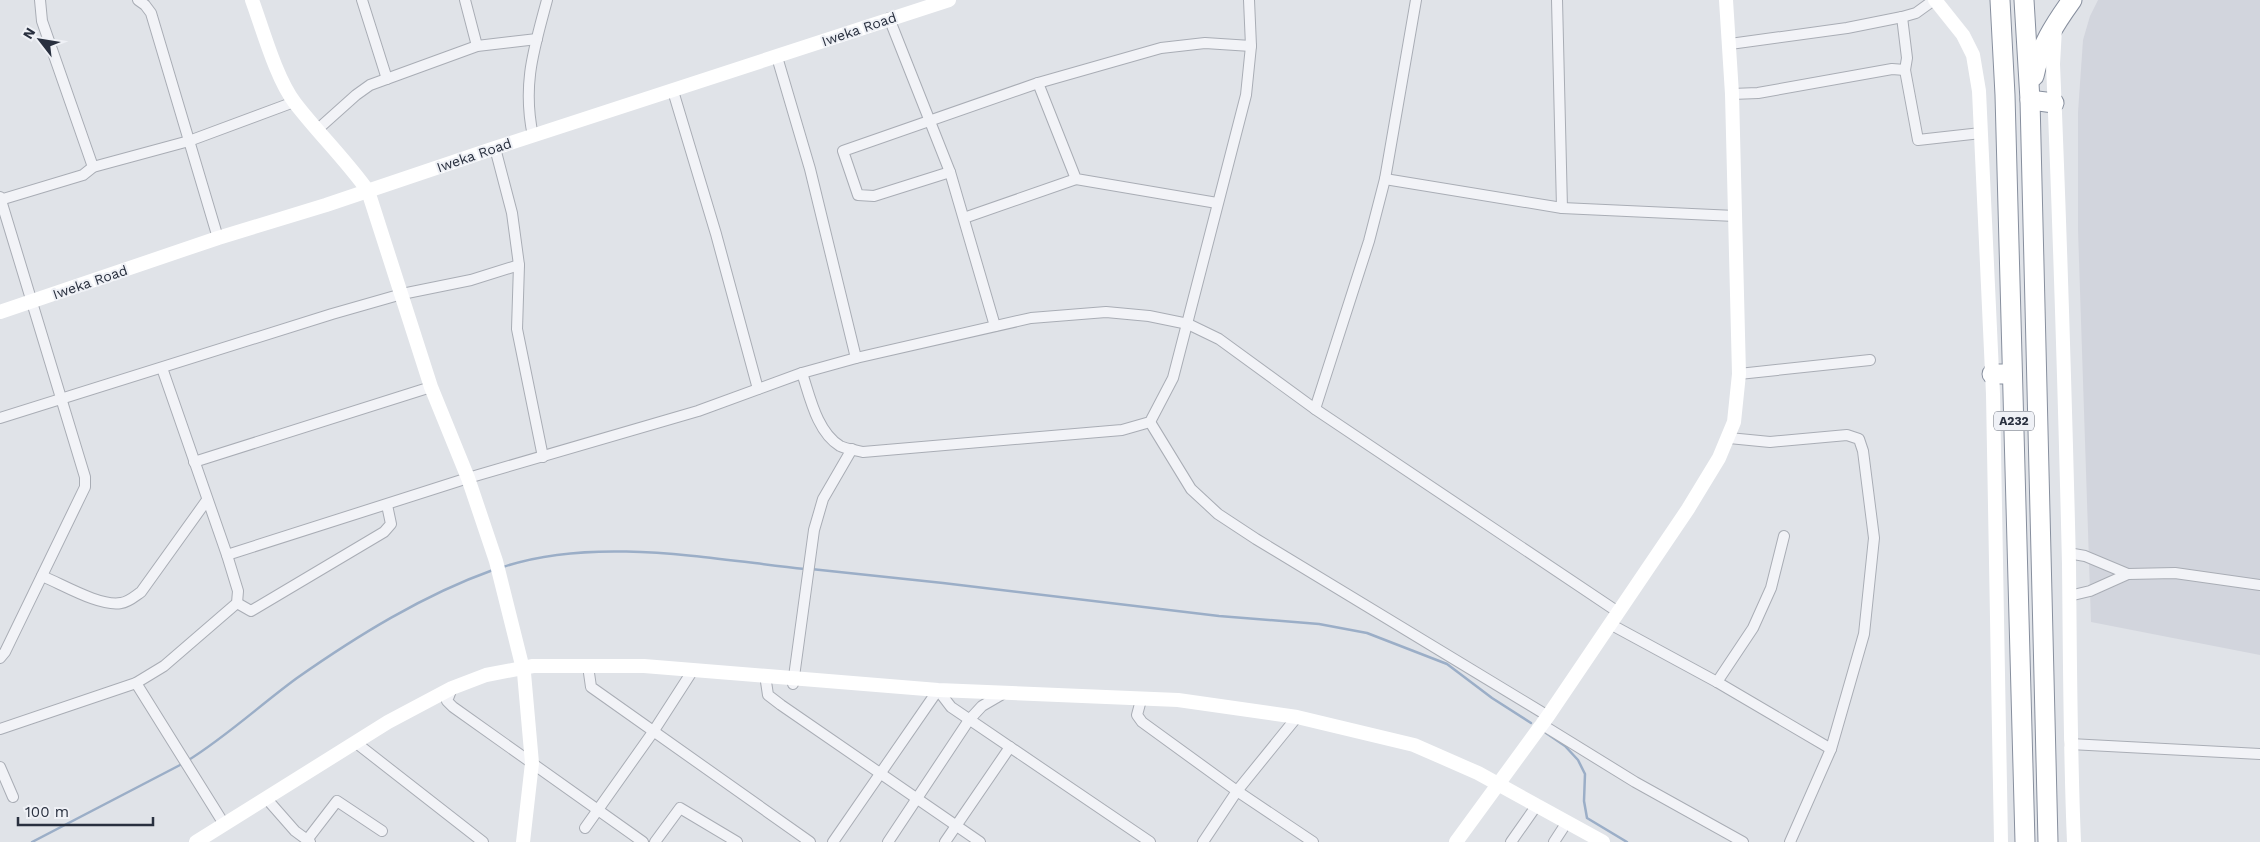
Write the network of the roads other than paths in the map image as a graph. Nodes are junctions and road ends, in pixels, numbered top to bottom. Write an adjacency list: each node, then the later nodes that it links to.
1 (40, 0): 38 (street)
2 (138, 0): 36 (street)
3 (252, 0): 30 (street)
4 (362, 0): 25 (street)
5 (465, 0): 21 (street)
6 (547, 0): 19 (street)
7 (949, 0): 17 (street, Iweka Road)
8 (1249, 0): 22 (street)
9 (1416, 0): 41 (street)
10 (1557, 0): 45 (street)
11 (1726, 0): 20 (street)
12 (1935, 0): 16 (street); 34 (street)
13 (2000, 0): 61 (highway, A232)
14 (2024, 0): 29 (highway, A232)
15 (2072, 0): 18 (highway)
16 (1902, 17): 20 (street); 24 (street)
17 (888, 18): 23 (street, Iweka Road); 32 (street)
18 (2056, 22): 29 (highway); 31 (street)
19 (537, 39): 21 (street); 35 (street)
20 (1730, 44): 28 (street)
21 (477, 46): 25 (street)
22 (1251, 46): 26 (street); 44 (street)
23 (777, 58): 27 (street, Iweka Road); 55 (street)
24 (1905, 70): 28 (street); 34 (street)
25 (387, 79): 33 (street)
26 (1038, 83): 32 (street); 40 (street)
27 (673, 91): 35 (street, Iweka Road); 63 (street)
28 (1732, 94): 46 (street)
29 (2030, 97): 31 (highway); 145 (highway, A232)
30 (294, 102): 33 (street); 36 (street)
31 (2054, 103): 76 (street)
32 (929, 122): 39 (street); 39 (street)
33 (318, 128): 42 (street)
34 (1981, 133): 60 (street)
35 (533, 136): 37 (street, Iweka Road)
36 (190, 141): 38 (street); 48 (street)
37 (495, 148): 42 (street, Iweka Road); 49 (street)
38 (93, 167): 43 (street)
39 (950, 172): 47 (street)
40 (1076, 179): 44 (street); 47 (street)
41 (1384, 179): 45 (street); 65 (street)
42 (368, 191): 48 (street, Iweka Road); 50 (street)
43 (0, 199): 51 (street)
44 (1217, 203): 53 (street)
45 (1562, 208): 46 (street)
46 (1735, 216): 59 (street)
47 (964, 218): 54 (street)
48 (218, 238): 51 (street, Iweka Road)
49 (519, 265): 50 (street); 70 (street)
50 (402, 294): 57 (street); 62 (street)
51 (32, 302): 52 (street, Iweka Road); 64 (street)
52 (0, 312)
53 (1188, 324): 54 (street); 65 (street); 67 (street)
54 (996, 326): 55 (street)
55 (856, 358): 58 (street)
56 (1870, 360): 59 (street)
57 (162, 368): 64 (street); 71 (street)
58 (802, 374): 63 (street); 69 (street)
59 (1739, 374): 68 (street)
60 (1992, 374): 61 (highway); 143 (street)
61 (2012, 374): 144 (highway, A232)
62 (431, 387): 71 (street); 72 (street)
63 (758, 389): 70 (street)
64 (60, 398): 66 (street); 79 (street)
65 (1315, 410): 83 (street)
66 (0, 418)
67 (1150, 422): 69 (street); 99 (street)
68 (1729, 438): 83 (street); 105 (street)
69 (852, 449): 90 (street)
70 (542, 458): 72 (street)
71 (194, 462): 73 (street)
72 (468, 478): 74 (street); 87 (street)
73 (207, 500): 77 (street); 79 (street)
74 (388, 505): 77 (street); 82 (street)
75 (1784, 536): 91 (street)
76 (2068, 553): 78 (street); 81 (street)
77 (227, 554): 82 (street)
78 (2128, 574): 80 (street); 81 (street)
79 (42, 576): 85 (street)
80 (2260, 584)
81 (2069, 596): 103 (street)
82 (237, 603): 92 (street)
83 (1618, 612): 84 (street)
84 (1610, 624): 91 (street); 99 (street)
85 (0, 658)
86 (588, 666): 87 (street); 88 (street); 101 (street)
87 (522, 668): 93 (street); 107 (street)
88 (693, 670): 89 (street); 101 (street)
89 (765, 675): 90 (street); 109 (street)
90 (794, 681): 94 (street)
91 (1717, 682): 105 (street)
92 (136, 684): 100 (street); 118 (street)
93 (452, 688): 102 (street); 107 (street)
94 (938, 690): 95 (street); 98 (street); 109 (street)
95 (1007, 692): 96 (street); 98 (street)
96 (1141, 700): 97 (street); 111 (street)
97 (1297, 717): 110 (street); 111 (street)
98 (969, 720): 104 (street); 114 (street)
99 (1544, 720): 110 (street); 141 (street)
100 (0, 729)
101 (653, 732): 116 (street); 129 (street)
102 (356, 742): 113 (street); 124 (street)
103 (2070, 744): 106 (street); 146 (street)
104 (1010, 747): 119 (street); 134 (street)
105 (1831, 748): 142 (street)
106 (2260, 754)
107 (532, 763): 116 (street); 125 (street)
108 (0, 768): 112 (street)
109 (881, 773): 114 (street); 130 (street)
110 (1498, 784): 115 (street); 137 (street)
111 (1237, 792): 135 (street); 136 (street)
112 (13, 797)
113 (266, 798): 118 (street); 122 (street)
114 (918, 798): 119 (street); 131 (street)
115 (1537, 805): 117 (street); 138 (street)
116 (597, 810): 120 (street); 126 (street)
117 (1567, 822): 139 (street); 140 (street)
118 (224, 824): 123 (street)
119 (955, 824): 132 (street); 133 (street)
120 (585, 828)
121 (382, 831): 122 (street)
122 (302, 840)
123 (196, 842)
124 (483, 842)
125 (524, 842)
126 (643, 842)
127 (654, 842): 128 (street)
128 (737, 842)
129 (810, 842)
130 (833, 842)
131 (888, 842)
132 (945, 842)
133 (980, 842)
134 (1150, 842)
135 (1203, 842)
136 (1312, 842)
137 (1456, 842)
138 (1511, 842)
139 (1554, 842)
140 (1602, 842)
141 (1743, 842)
142 (1790, 842)
143 (2001, 842)
144 (2024, 842)
145 (2048, 842)
146 (2074, 842)

